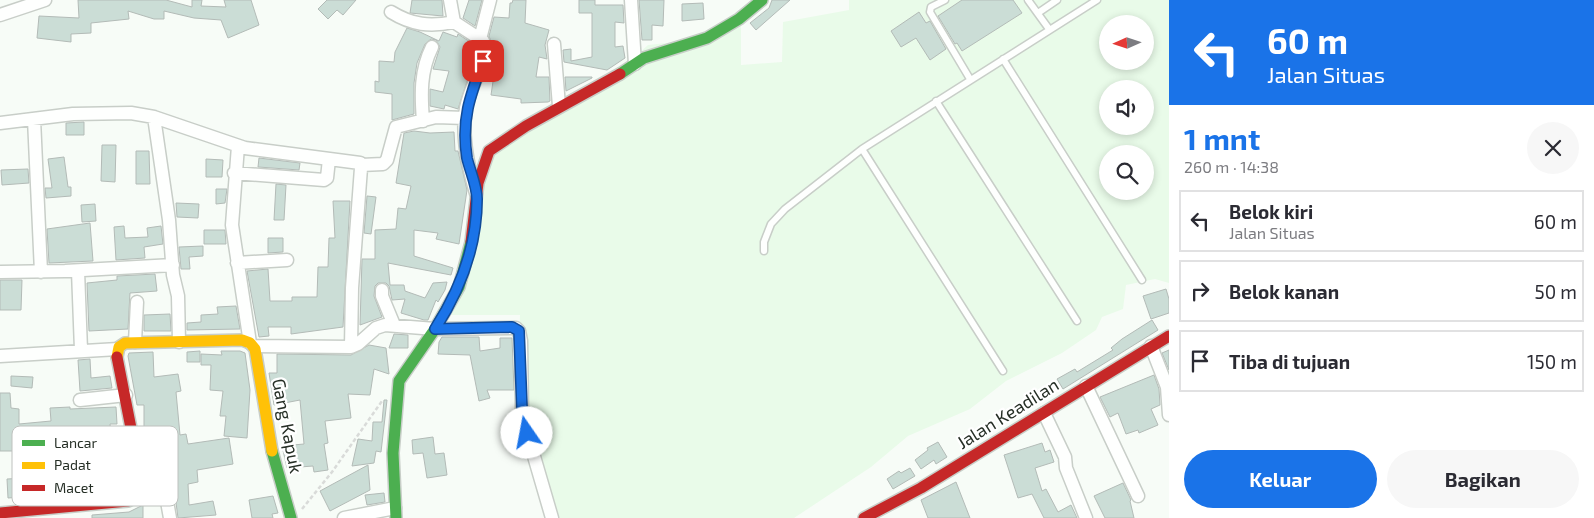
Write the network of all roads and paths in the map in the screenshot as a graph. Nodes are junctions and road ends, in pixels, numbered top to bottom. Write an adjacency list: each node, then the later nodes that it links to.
1 (45, 0): 12 (street)
2 (450, 0): 13 (street)
3 (490, 0): 15 (street)
4 (631, 0): 19 (street)
5 (762, 0): 19 (street)
6 (945, 0): 20 (lane)
7 (1028, 0): 11 (lane)
8 (1056, 0): 11 (lane)
9 (1097, 0): 14 (lane)
10 (391, 12): 13 (street)
11 (1038, 13): 14 (lane)
12 (0, 15)
13 (454, 22): 15 (street)
14 (1049, 29): 18 (lane)
15 (480, 39): 24 (street)
16 (554, 44): 22 (street)
17 (432, 47): 26 (street)
18 (1003, 58): 20 (lane); 41 (lane)
19 (635, 64): 22 (street)
20 (970, 79): 21 (lane)
21 (936, 101): 29 (lane); 44 (lane)
22 (559, 106): 33 (street)
23 (154, 118): 25 (street); 28 (street); 37 (street)
24 (465, 118): 26 (street); 33 (street)
25 (34, 119): 27 (street); 40 (street)
26 (423, 121): 31 (street)
27 (0, 123)
28 (238, 146): 30 (street); 32 (street)
29 (862, 148): 34 (lane); 56 (lane)
30 (329, 159): 31 (street); 32 (street)
31 (361, 165): 52 (street)
32 (234, 174): 36 (street)
33 (477, 197): 46 (street)
34 (764, 251)
35 (287, 260): 36 (street)
36 (237, 263): 50 (street)
37 (173, 265): 38 (street); 49 (street)
38 (78, 271): 40 (street); 54 (street)
39 (0, 272): 40 (street)
40 (41, 272)
41 (1142, 280)
42 (382, 290): 45 (street)
43 (137, 302): 48 (street)
44 (1077, 321)
45 (394, 325): 46 (street); 52 (street)
46 (435, 329): 68 (street); 71 (street)
47 (1169, 336): 51 (street, Jalan Keadilan)
48 (135, 342): 49 (street); 53 (street)
49 (179, 342): 50 (street)
50 (252, 344): 52 (street); 69 (street, Gang Kapuk)
51 (1150, 346): 57 (street, Jalan Keadilan); 62 (street)
52 (351, 347)
53 (118, 349): 54 (street); 58 (street)
54 (81, 350): 55 (street)
55 (0, 356)
56 (1004, 371)
57 (1086, 386): 61 (street, Jalan Keadilan); 64 (street)
58 (126, 395): 59 (street); 63 (street)
59 (80, 400)
60 (383, 400): 66 (path)
61 (1042, 415): 72 (street, Jalan Keadilan); 73 (street)
62 (1169, 415)
63 (132, 426)
64 (1138, 496)
65 (75, 506): 67 (street)
66 (301, 510)
67 (0, 513)
68 (396, 513): 70 (street)
69 (291, 518)
70 (344, 518)
71 (552, 518)
72 (864, 518)
73 (1086, 518)

